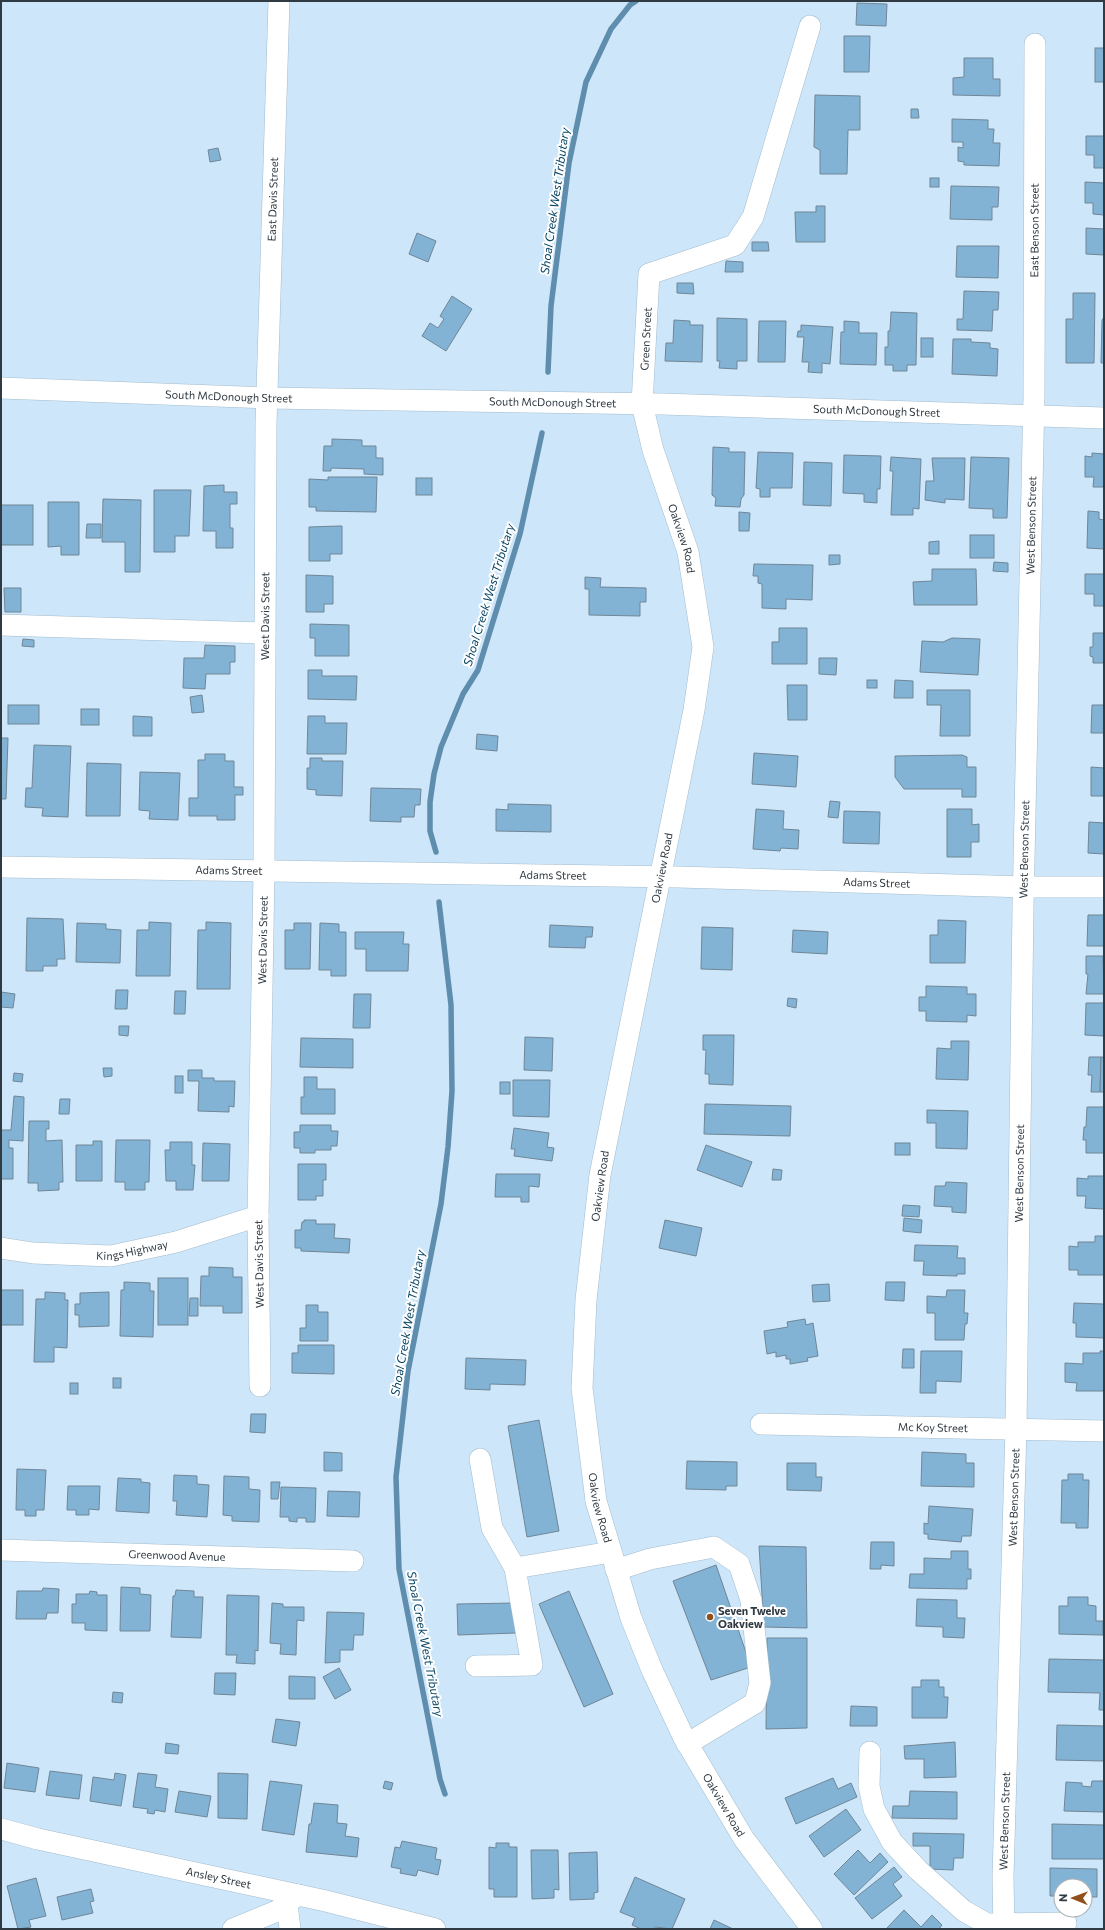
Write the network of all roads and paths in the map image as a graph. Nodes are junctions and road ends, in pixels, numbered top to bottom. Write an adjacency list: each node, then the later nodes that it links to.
1 (279, 1): 5 (street, East Davis Street)
2 (810, 26): 6 (street, Green Street)
3 (1035, 44): 7 (street, East Benson Street)
4 (1, 388): 5 (street, South McDonough Street)
5 (267, 398): 6 (street, South McDonough Street); 10 (street, West Davis Street)
6 (642, 404): 7 (street, South McDonough Street); 13 (street, Oakview Road)
7 (1033, 416): 8 (street, South McDonough Street); 14 (street, West Benson Street)
8 (1104, 418)
9 (1, 625): 10 (street)
10 (265, 633): 12 (street, West Davis Street)
11 (1, 867): 12 (street, Adams Street)
12 (264, 872): 13 (street, Adams Street); 16 (street, West Davis Street)
13 (660, 877): 14 (street, Adams Street); 25 (street, Oakview Road)
14 (1023, 887): 15 (street, Adams Street); 20 (street, West Benson Street)
15 (1104, 887)
16 (258, 1216): 17 (street, Kings Highway); 18 (street, West Davis Street)
17 (1, 1248)
18 (260, 1386)
19 (761, 1424): 20 (street, Mc Koy Street)
20 (1016, 1429): 21 (street, Mc Koy Street); 33 (street, West Benson Street)
21 (1104, 1432)
22 (480, 1459): 26 (street)
23 (1, 1550): 24 (street, Greenwood Avenue)
24 (353, 1561)
25 (614, 1561): 26 (street); 28 (street, Oakview Road); 28 (street)
26 (515, 1568): 27 (street)
27 (476, 1666)
28 (687, 1744): 37 (street, Oakview Road)
29 (870, 1752): 33 (street)
30 (1, 1829): 31 (street, Ansley Street)
31 (292, 1899): 34 (street); 35 (street); 36 (street, Ansley Street)
32 (1066, 1923): 33 (street)
33 (1004, 1927)
34 (233, 1929)
35 (290, 1929)
36 (435, 1929)
37 (812, 1929)

